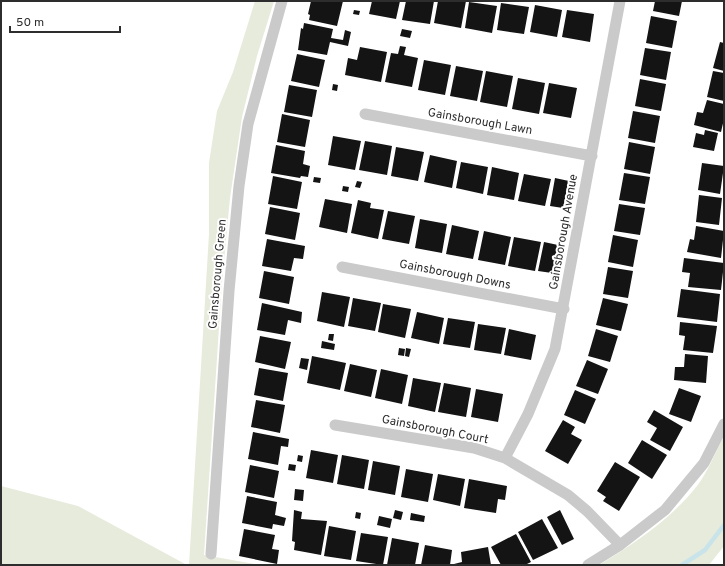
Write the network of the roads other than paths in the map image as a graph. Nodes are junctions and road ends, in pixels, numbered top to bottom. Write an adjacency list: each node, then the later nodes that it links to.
1 (282, 1): 11 (street, Gainsborough Green)
2 (620, 1): 4 (street, Gainsborough Avenue)
3 (365, 114): 4 (street, Gainsborough Lawn)
4 (592, 156): 6 (street, Gainsborough Avenue)
5 (342, 267): 6 (street, Gainsborough Downs)
6 (564, 309): 9 (street, Gainsborough Avenue)
7 (724, 424): 10 (street)
8 (335, 425): 9 (street, Gainsborough Court)
9 (505, 458): 10 (street, Gainsborough Court)
10 (620, 545): 12 (street)
11 (211, 554)
12 (588, 565)

